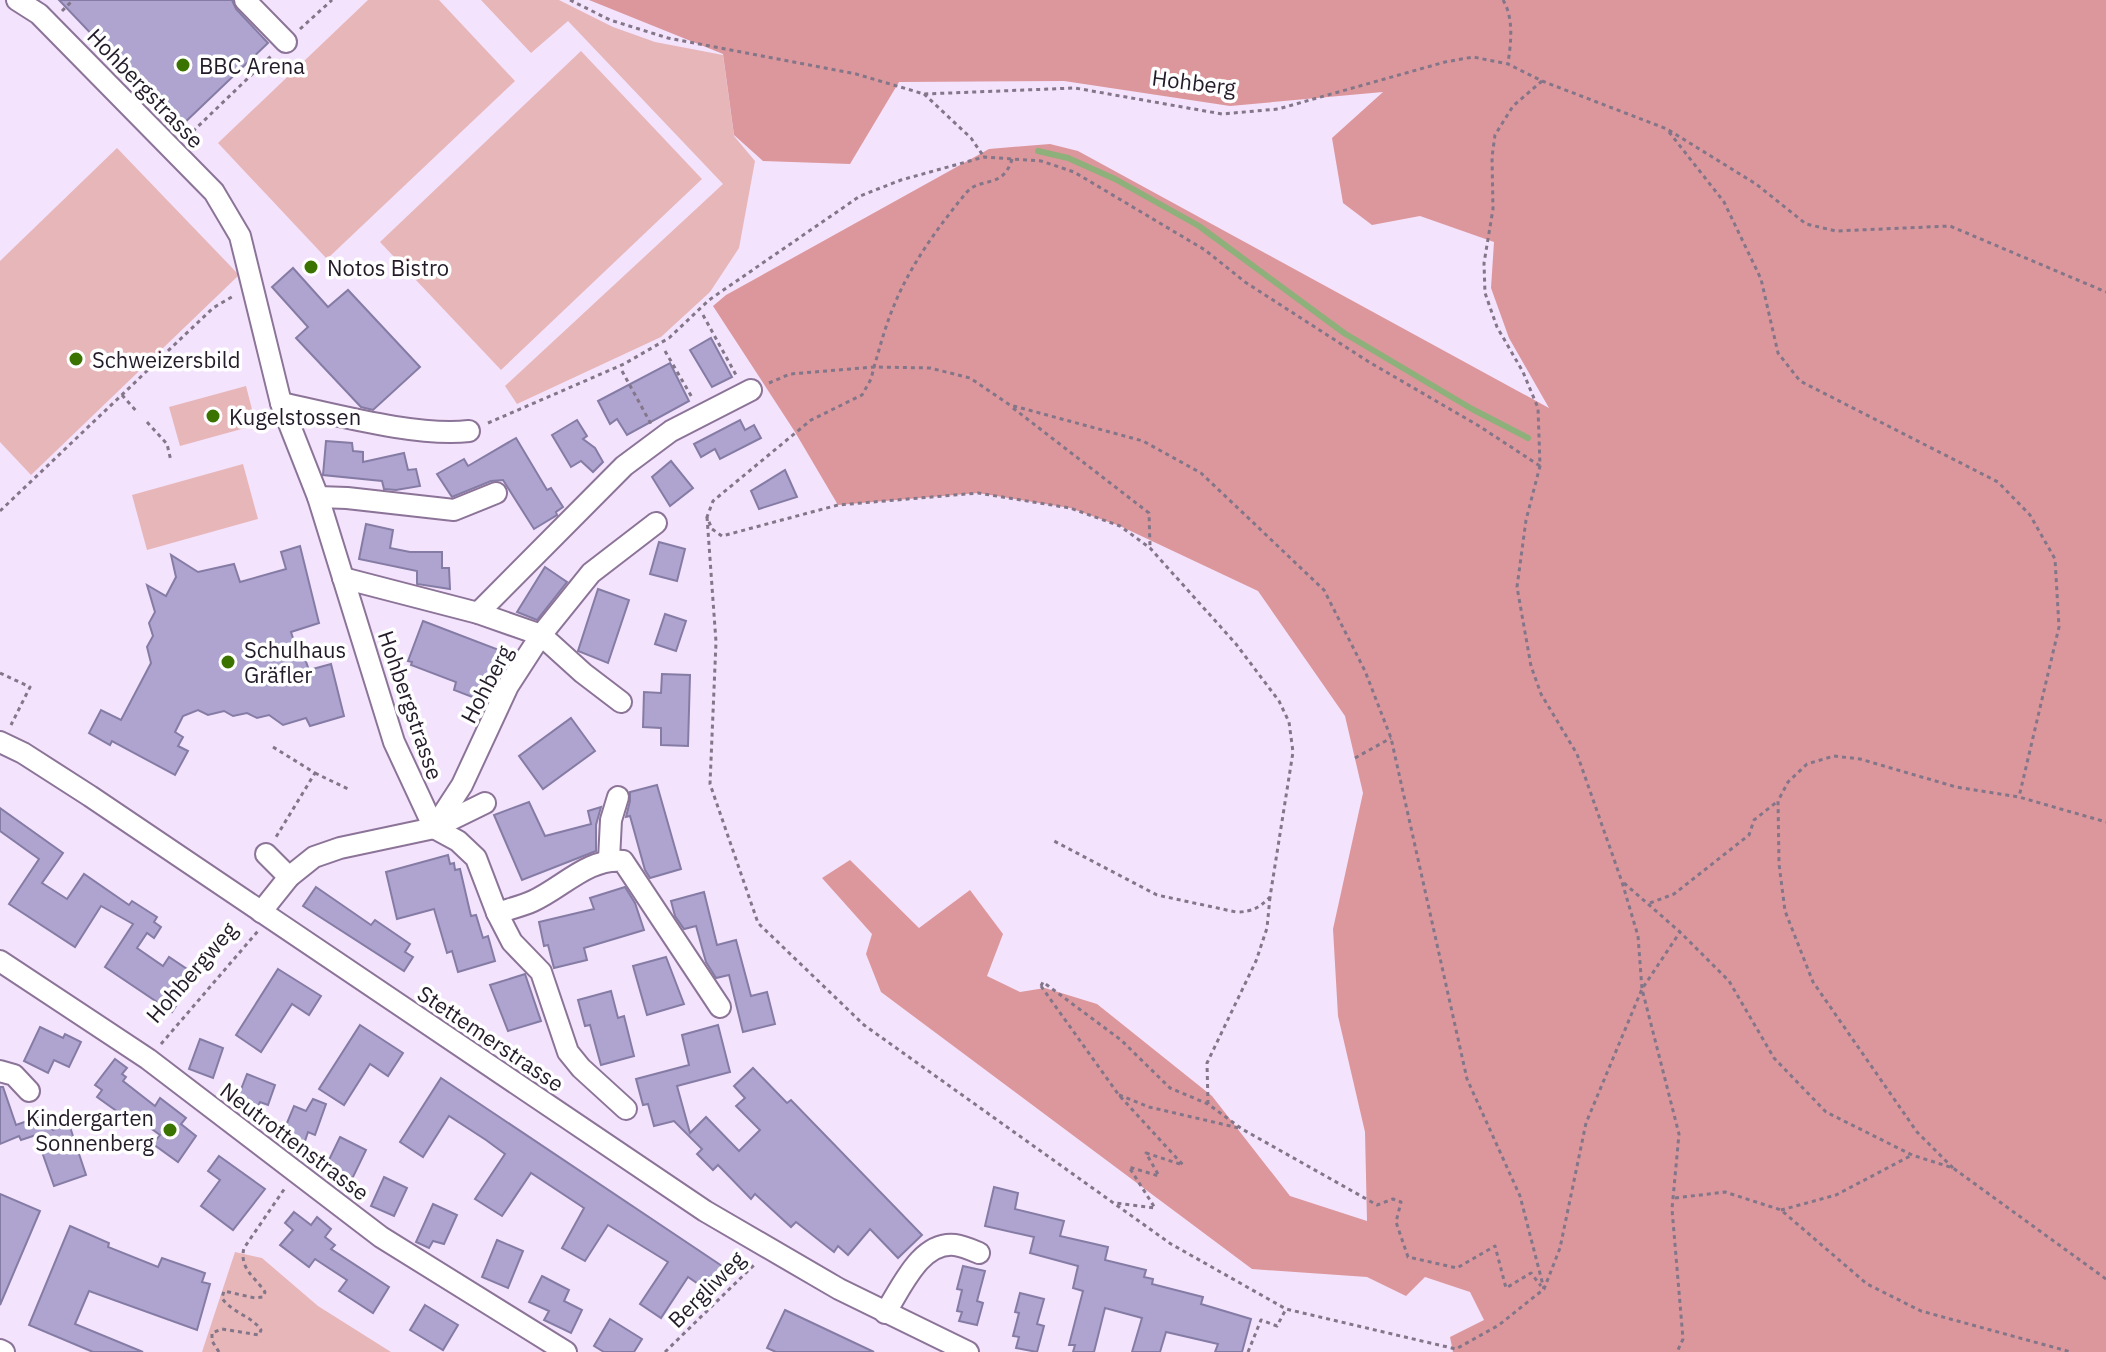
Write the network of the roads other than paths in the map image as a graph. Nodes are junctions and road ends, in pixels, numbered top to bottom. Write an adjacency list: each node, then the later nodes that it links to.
1 (17, 0): 5 (street, Hohbergstrasse)
2 (245, 0): 3 (street)
3 (286, 42)
4 (751, 390): 11 (street)
5 (281, 403): 6 (street); 8 (street, Hohbergstrasse)
6 (469, 431)
7 (496, 493): 8 (street)
8 (318, 497): 10 (street, Hohbergstrasse)
9 (656, 523): 12 (street, Hohberg)
10 (343, 578): 11 (street, Hohberg); 17 (street, Hohbergstrasse)
11 (478, 613): 12 (street, Hohberg)
12 (541, 635): 13 (street, Hohberg); 17 (street, Hohberg)
13 (621, 702)
14 (1, 742): 21 (street, Stettemerstrasse)
15 (618, 797): 19 (street)
16 (485, 803): 17 (street)
17 (434, 828): 20 (street); 22 (street)
18 (266, 854): 20 (street)
19 (609, 859): 22 (street); 24 (street)
20 (289, 877): 21 (street)
21 (261, 912): 29 (street, Stettemerstrasse)
22 (497, 913): 27 (street)
23 (4, 966): 30 (street, Neutrottenstrasse)
24 (720, 1007)
25 (0, 1071): 26 (street)
26 (29, 1091)
27 (626, 1109)
28 (979, 1253): 29 (street)
29 (885, 1313): 31 (street, Stettemerstrasse)
30 (566, 1352)
31 (968, 1352)

